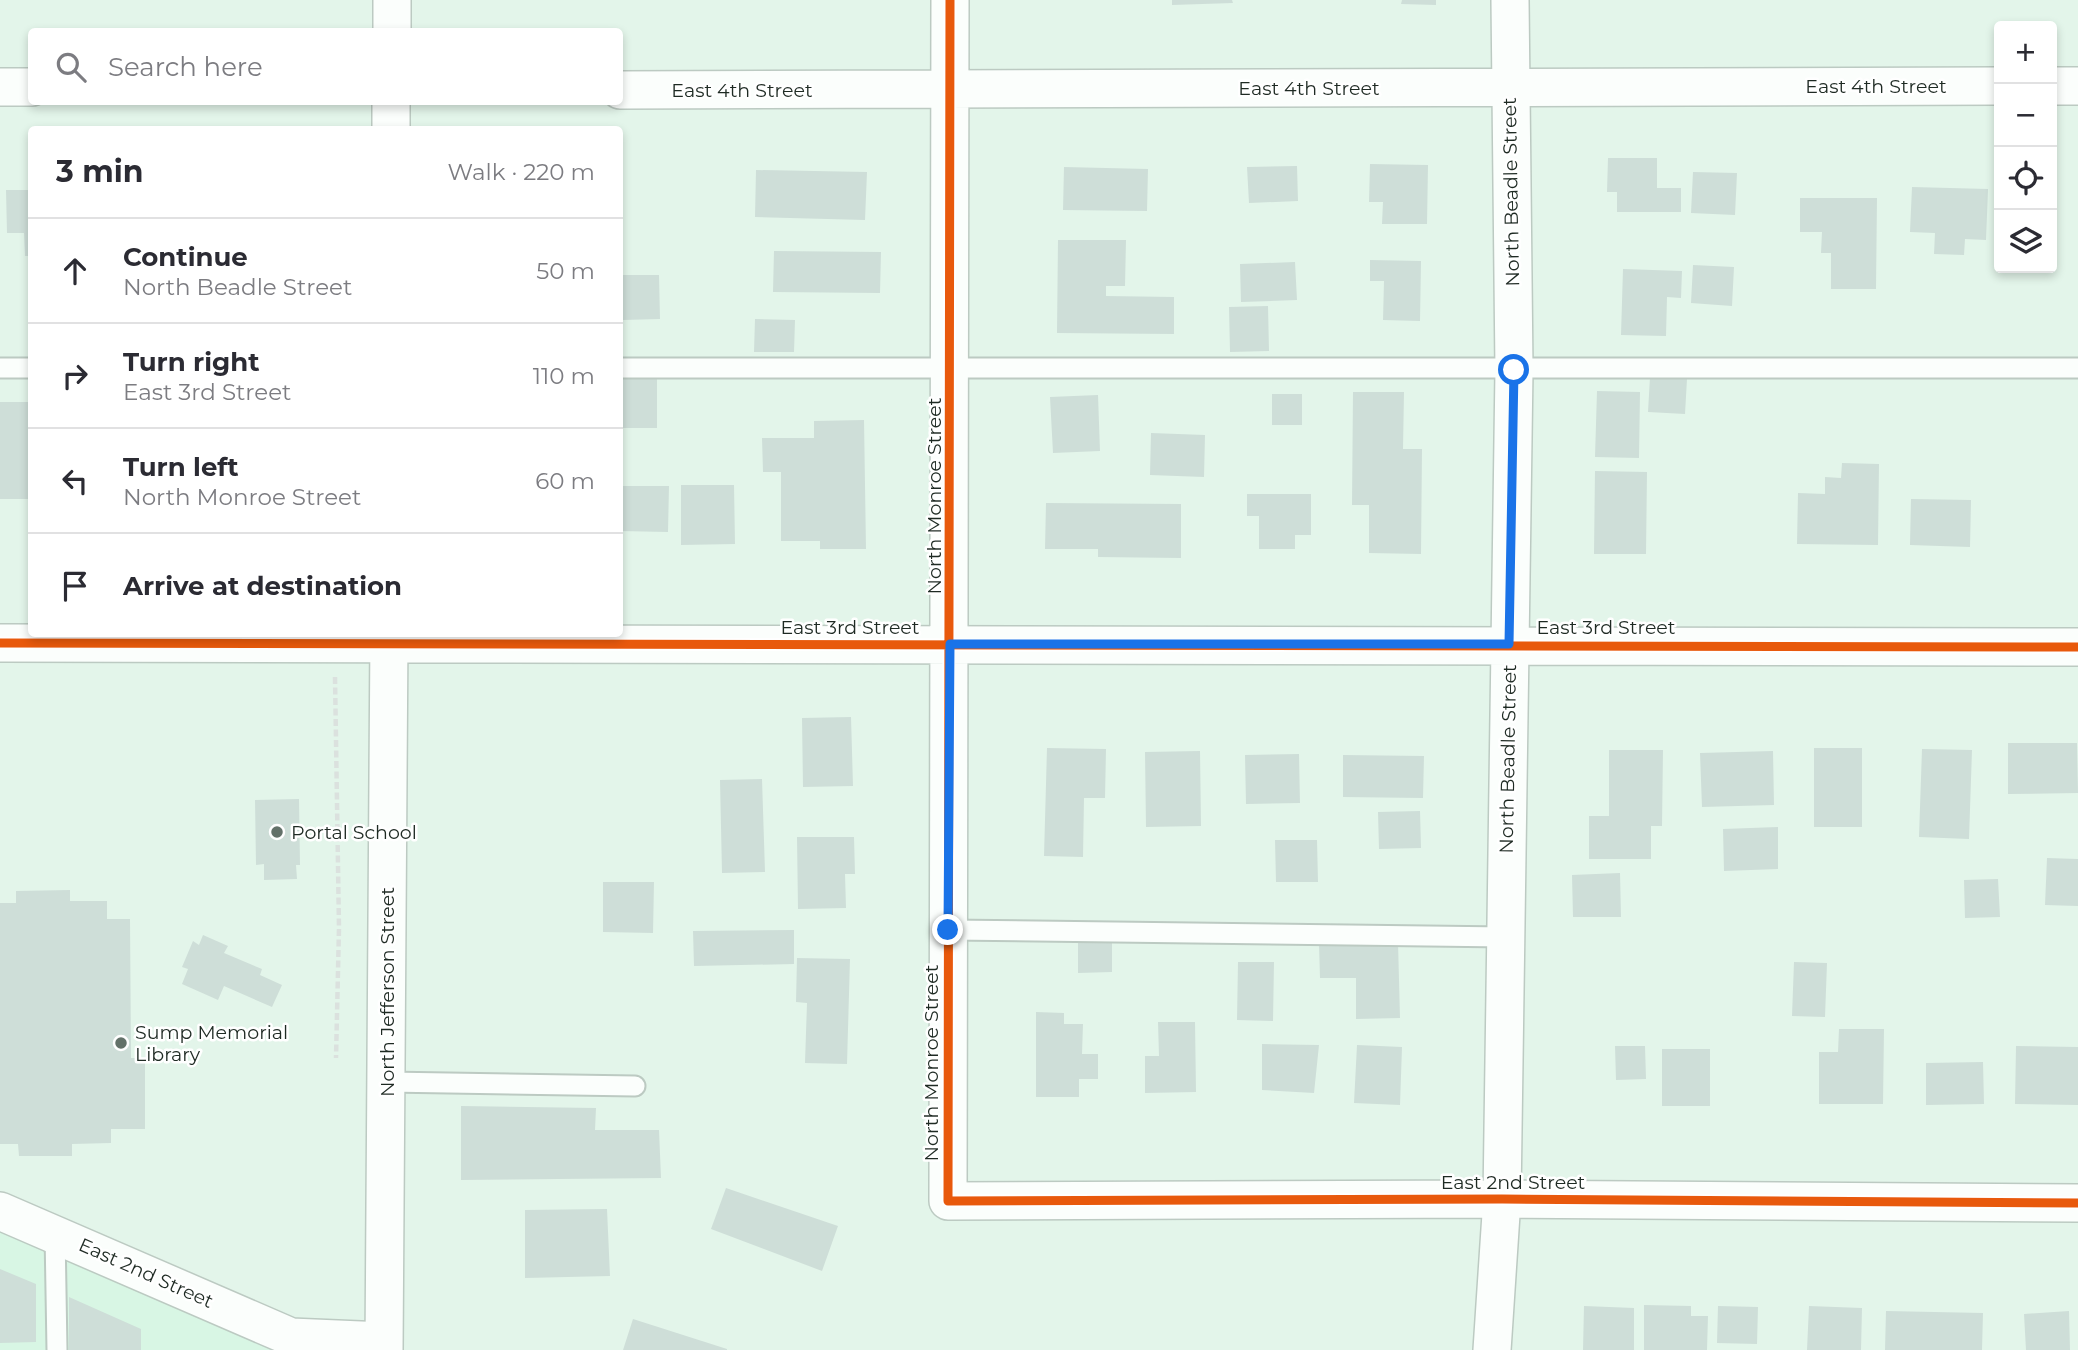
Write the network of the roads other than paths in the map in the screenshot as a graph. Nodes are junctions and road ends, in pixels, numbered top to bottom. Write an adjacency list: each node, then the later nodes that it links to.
1 (392, 0): 4 (street)
2 (950, 0): 12 (street, North Monroe Street)
3 (1510, 0): 10 (street, North Beadle Street)
4 (392, 28)
5 (0, 86): 9 (street)
6 (1994, 86): 10 (street, East 4th Street)
7 (2057, 86): 8 (street)
8 (2078, 86)
9 (28, 87)
10 (1510, 87): 12 (street, East 4th Street); 20 (street, North Beadle Street)
11 (623, 90): 12 (street, East 4th Street)
12 (950, 90): 15 (street, North Monroe Street)
13 (391, 105): 14 (street)
14 (391, 126)
15 (952, 366): 16 (lane); 20 (lane); 23 (street, North Monroe Street)
16 (623, 368)
17 (2078, 368): 20 (lane)
18 (0, 369): 19 (lane)
19 (28, 369)
20 (1514, 370): 24 (street, North Beadle Street)
21 (389, 640): 22 (street, East 3rd Street); 23 (street, East 3rd Street); 28 (street, North Jefferson Street)
22 (0, 643)
23 (950, 644): 24 (street, East 3rd Street); 26 (street, North Monroe Street)
24 (1509, 644): 25 (street, East 3rd Street); 27 (street, North Beadle Street)
25 (2078, 647)
26 (948, 930): 27 (lane); 31 (street, North Monroe Street)
27 (1506, 937): 30 (street, North Beadle Street)
28 (387, 1082): 29 (lane); 36 (street, North Jefferson Street)
29 (635, 1086)
30 (1502, 1199): 31 (street, East 2nd Street); 32 (street, East 2nd Street); 38 (street, North Beadle Street)
31 (948, 1201)
32 (2078, 1203)
33 (0, 1211): 34 (street, East 2nd Street)
34 (55, 1233): 35 (street, East 2nd Street); 37 (lane)
35 (298, 1344): 36 (street)
36 (384, 1345)
37 (57, 1350)
38 (1492, 1350)

